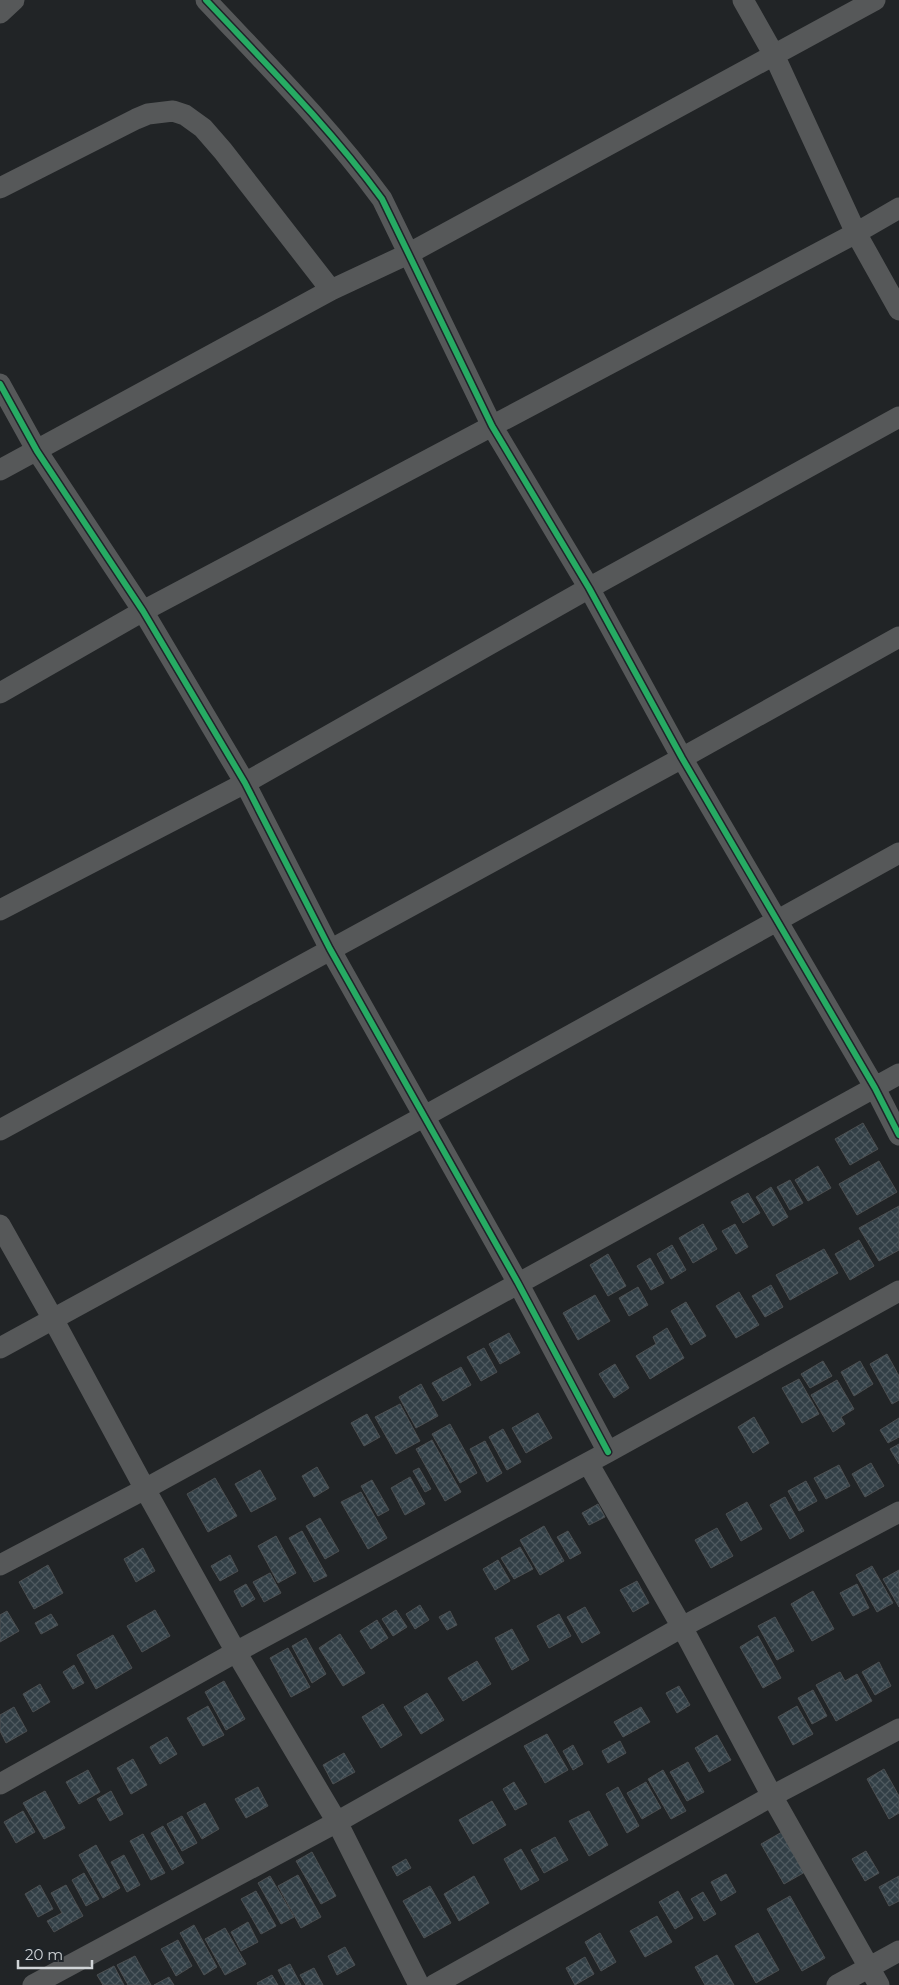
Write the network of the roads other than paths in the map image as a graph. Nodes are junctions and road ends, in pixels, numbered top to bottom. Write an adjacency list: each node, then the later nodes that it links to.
1 (14, 0): 5 (street)
2 (206, 0): 10 (street)
3 (743, 0): 6 (street)
4 (876, 0): 6 (street)
5 (0, 13)
6 (774, 56): 9 (street); 10 (street)
7 (0, 188): 11 (street)
8 (899, 208): 9 (street)
9 (856, 233): 12 (street); 15 (street)
10 (408, 254): 11 (street); 15 (street)
11 (331, 290): 16 (street)
12 (899, 310)
13 (0, 384): 16 (street)
14 (899, 417): 18 (street)
15 (492, 426): 18 (street); 19 (street)
16 (36, 451): 17 (street); 19 (street)
17 (0, 470)
18 (589, 588): 22 (street); 23 (street)
19 (143, 611): 21 (street); 23 (street)
20 (899, 637): 22 (street)
21 (0, 693)
22 (682, 758): 26 (street); 27 (street)
23 (245, 783): 25 (street); 27 (street)
24 (899, 853): 26 (street)
25 (0, 910)
26 (777, 920): 29 (street); 30 (street)
27 (330, 949): 30 (street); 31 (street)
28 (899, 1074): 29 (street)
29 (875, 1088): 32 (street); 34 (street)
30 (423, 1117): 34 (street); 36 (street)
31 (0, 1130)
32 (899, 1135)
33 (0, 1224): 36 (street)
34 (518, 1283): 38 (street); 40 (street)
35 (899, 1291): 38 (street)
36 (54, 1319): 37 (street); 40 (street)
37 (0, 1348)
38 (608, 1452): 39 (street)
39 (588, 1463): 43 (street); 44 (street)
40 (144, 1489): 42 (street); 44 (street)
41 (899, 1512): 43 (street)
42 (0, 1565)
43 (682, 1628): 47 (street); 48 (street)
44 (236, 1652): 46 (street); 48 (street)
45 (899, 1729): 47 (street)
46 (0, 1784)
47 (772, 1796): 50 (street); 53 (street)
48 (337, 1822): 51 (street); 52 (street)
49 (899, 1951): 50 (street)
50 (874, 1976): 54 (street)
51 (33, 1985)
52 (419, 1985)
53 (434, 1985)
54 (837, 1985)

